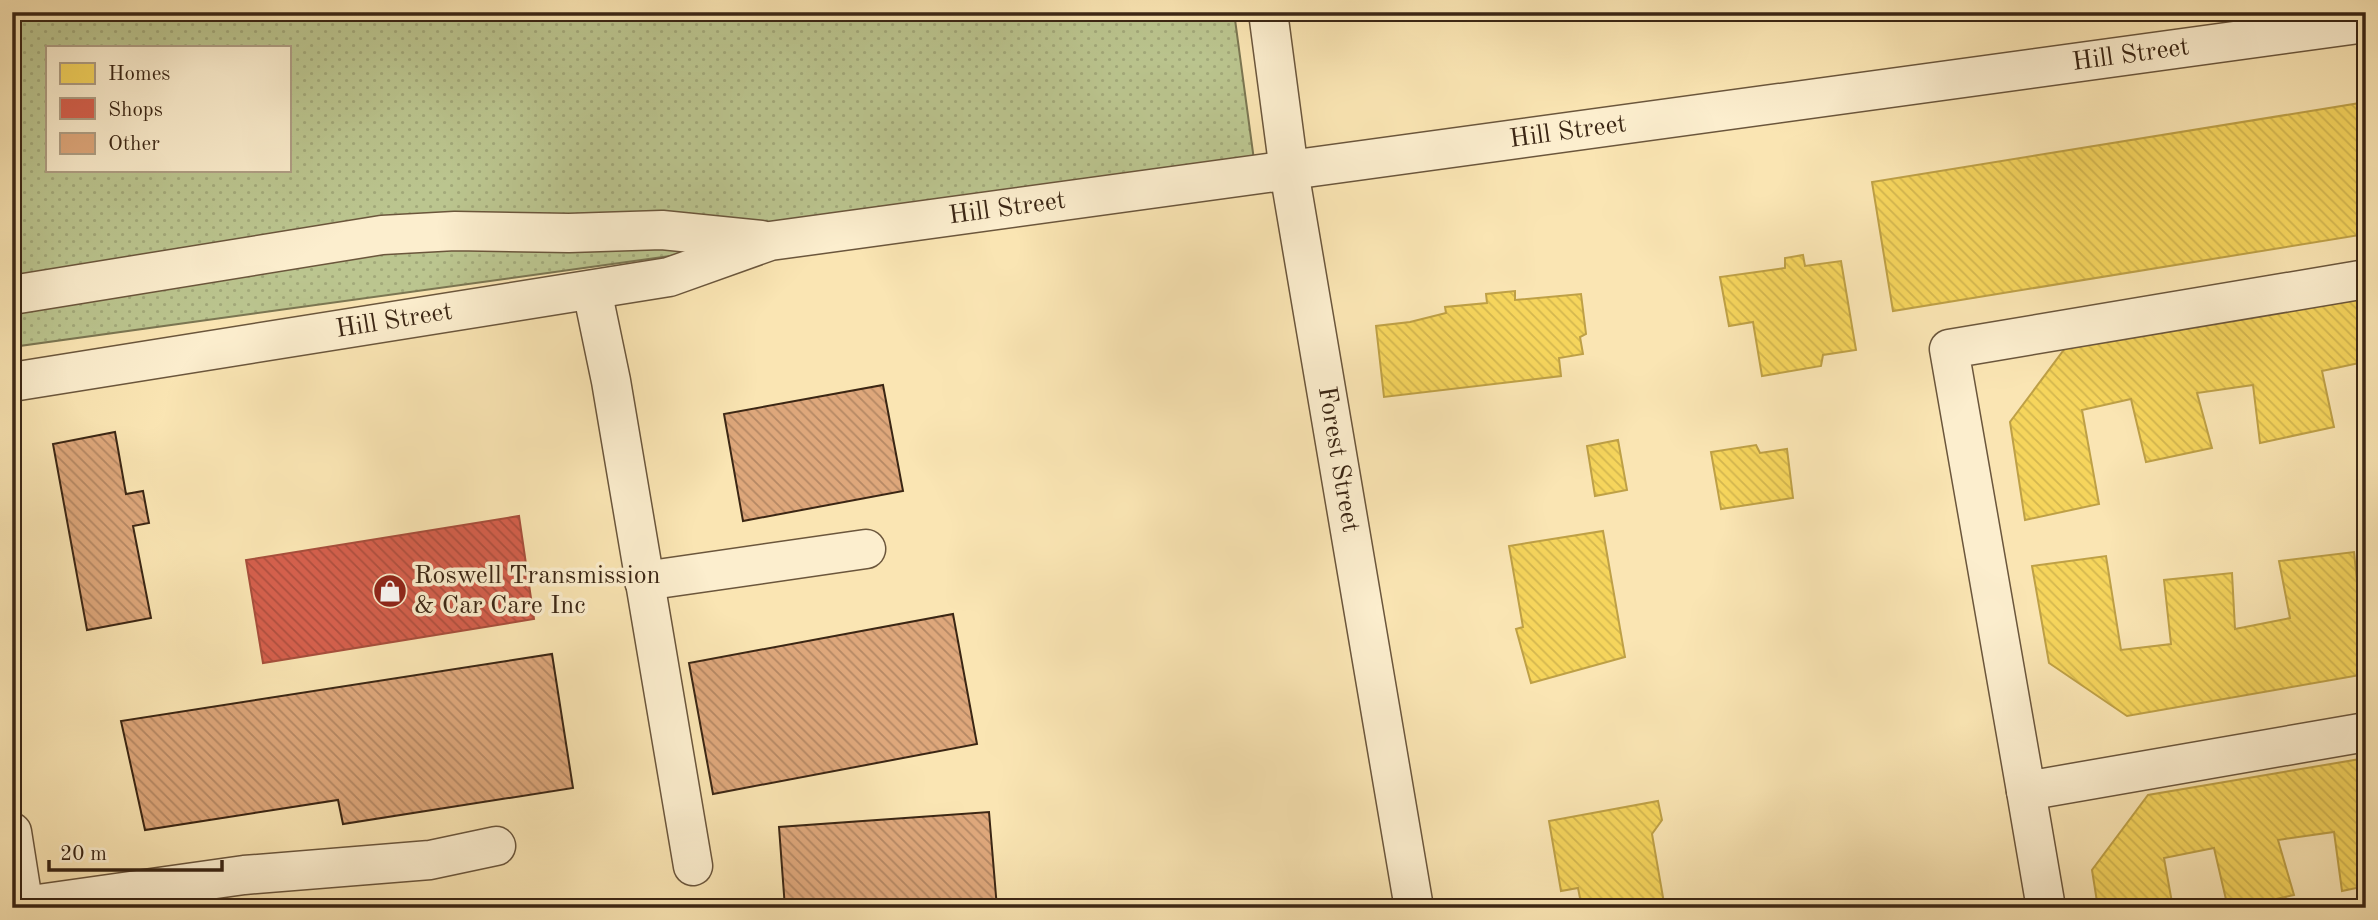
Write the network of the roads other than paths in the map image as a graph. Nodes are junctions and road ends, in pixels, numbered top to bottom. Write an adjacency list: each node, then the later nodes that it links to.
1 (1268, 12): 3 (street, Forest Street)
2 (2366, 23): 3 (street, Hill Street)
3 (1289, 171): 4 (street, Hill Street); 17 (street, Forest Street)
4 (770, 241): 6 (street, Hill Street); 7 (street, Hill Street)
5 (2366, 279): 12 (street)
6 (592, 290): 8 (street, Hill Street); 10 (street)
7 (12, 295)
8 (12, 382)
9 (866, 549): 10 (street)
10 (644, 580): 15 (street)
11 (2366, 732): 12 (street)
12 (2026, 791): 18 (street)
13 (12, 832): 16 (street)
14 (496, 846): 16 (street)
15 (693, 866)
16 (24, 907)
17 (1413, 908)
18 (2046, 908)

